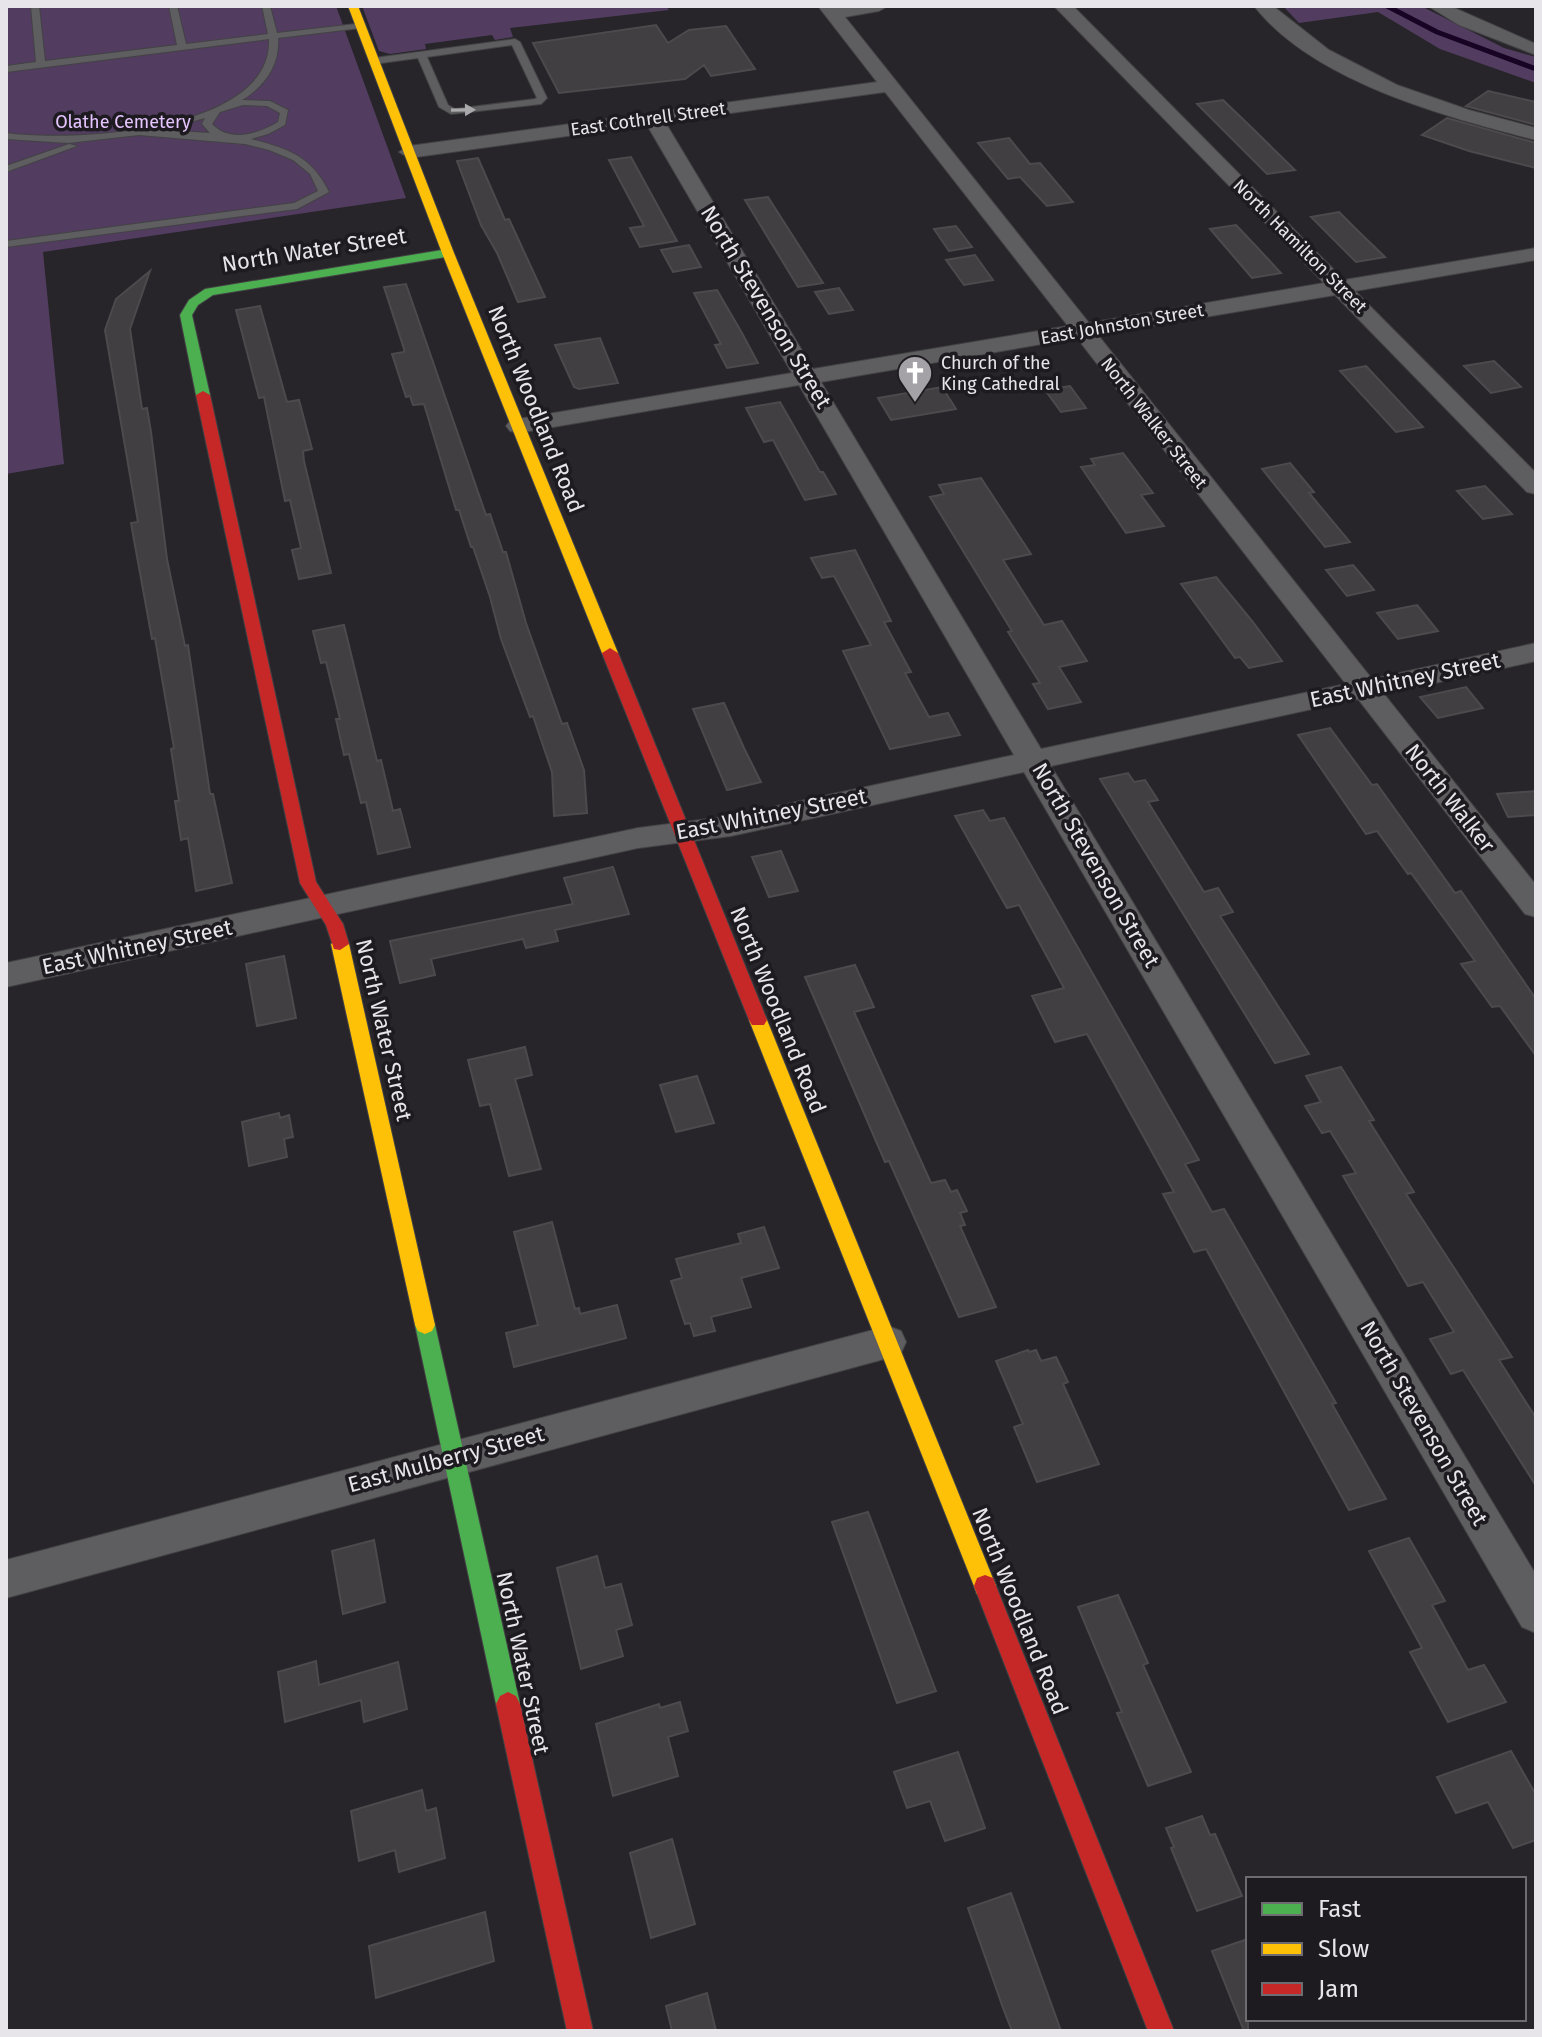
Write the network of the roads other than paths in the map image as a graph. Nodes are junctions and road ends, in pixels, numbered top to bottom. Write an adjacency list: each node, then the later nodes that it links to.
1 (35, 6): 16 (lane)
2 (173, 6): 12 (lane)
3 (266, 6): 11 (lane)
4 (353, 6): 10 (street, North Woodland Road)
5 (879, 6): 9 (street)
6 (1063, 6): 31 (street, North Hamilton Street)
7 (1263, 6): 22 (street)
8 (1437, 6): 13 (street)
9 (830, 9): 18 (street, North Walker Street)
10 (361, 25): 11 (lane); 15 (street, North Woodland Road)
11 (274, 36): 12 (lane); 19 (lane)
12 (182, 47): 16 (lane)
13 (1536, 50)
14 (421, 54): 14 (lane, one-way to 14); 15 (lane)
15 (374, 61): 26 (street, North Woodland Road)
16 (41, 64): 17 (lane)
17 (6, 69)
18 (888, 86): 20 (street, East Cothrell Street); 32 (street, North Walker Street)
19 (220, 107): 21 (lane); 24 (lane); 24 (lane)
20 (653, 118): 26 (street, East Cothrell Street); 33 (street, North Stevenson Street)
21 (141, 133): 24 (lane); 25 (lane)
22 (1536, 134)
23 (10, 137): 25 (lane); 27 (lane)
24 (226, 137): 28 (lane)
25 (96, 139): 27 (lane)
26 (409, 152): 29 (street, North Woodland Road)
27 (11, 167)
28 (6, 244)
29 (448, 253): 34 (street, North Woodland Road); 41 (street, North Water Street)
30 (1536, 254): 31 (street, East Johnston Street)
31 (1340, 287): 32 (street, East Johnston Street); 35 (street, North Hamilton Street)
32 (1081, 331): 33 (street, East Johnston Street); 37 (street, North Walker Street)
33 (808, 377): 34 (street, East Johnston Street); 38 (street, North Stevenson Street)
34 (518, 426): 39 (street, North Woodland Road)
35 (1536, 487)
36 (1536, 652): 37 (street, East Whitney Street)
37 (1364, 689): 38 (street, East Whitney Street); 40 (street, North Walker)
38 (1035, 760): 39 (street, East Whitney Street); 47 (street, North Stevenson Street)
39 (680, 833): 41 (street, East Whitney Street); 44 (street, North Woodland Road)
40 (1525, 874): 42 (street, North Walker)
41 (323, 906): 43 (street, East Whitney Street); 45 (street, North Water Street)
42 (1536, 906)
43 (6, 975)
44 (888, 1342): 45 (street, East Mulberry Street); 49 (street, North Woodland Road)
45 (454, 1456): 46 (street, East Mulberry Street); 48 (street, North Water Street)
46 (6, 1579)
47 (1536, 1613)
48 (580, 2031)
49 (1161, 2031)

